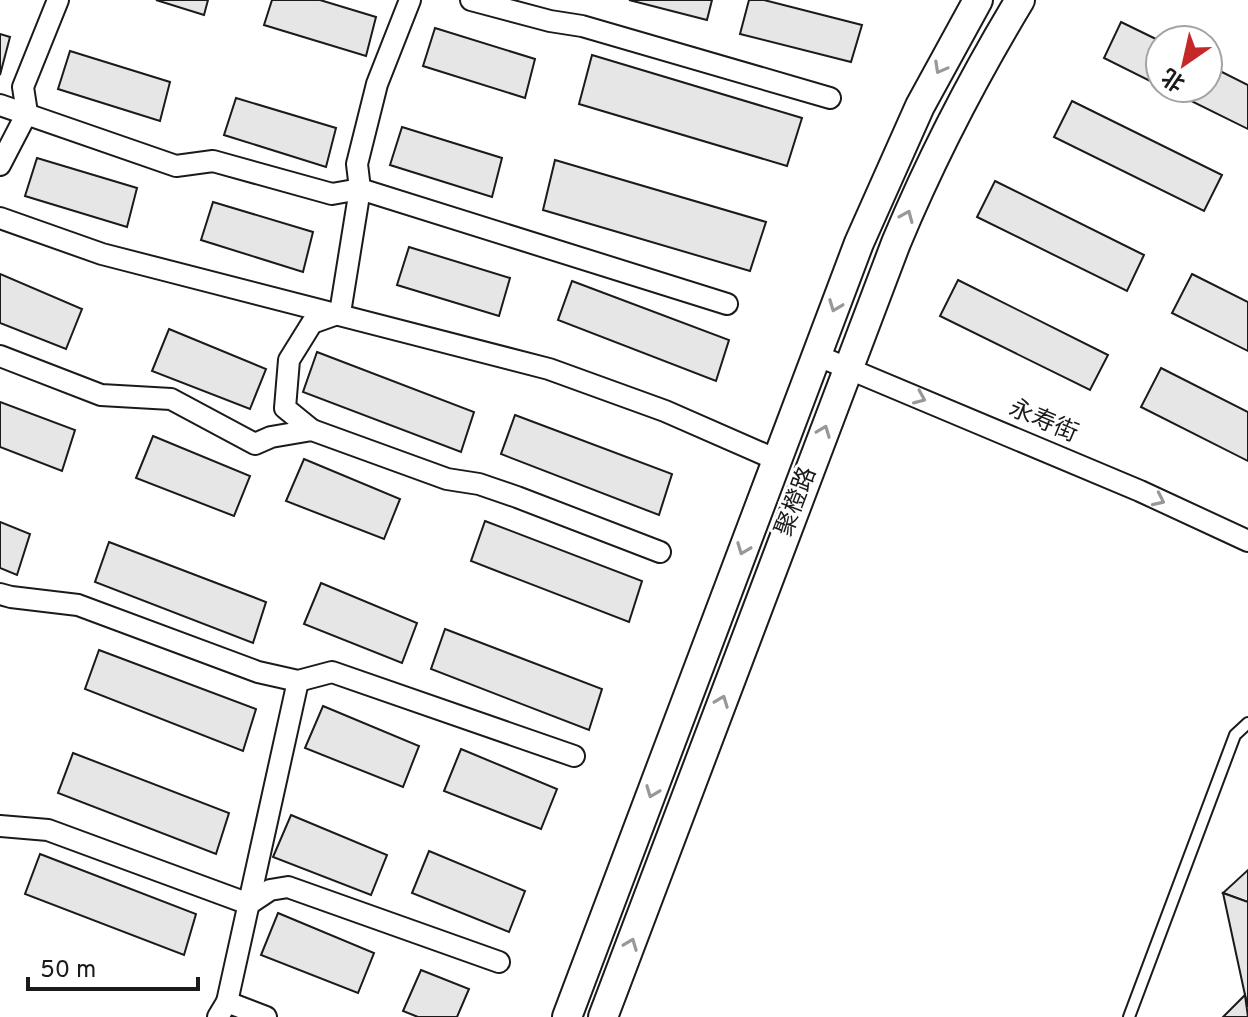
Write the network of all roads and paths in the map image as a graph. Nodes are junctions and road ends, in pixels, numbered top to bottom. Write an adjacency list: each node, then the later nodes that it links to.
1 (58, 0): 8 (street)
2 (410, 0): 10 (street)
3 (471, 0): 6 (street)
4 (978, 0): 14 (street, 聚橙路, one-way to 14)
5 (1020, 0): 16 (street, 聚橙路, one-way to 5)
6 (830, 98)
7 (0, 105): 8 (street)
8 (27, 113): 9 (street); 10 (street)
9 (0, 165)
10 (360, 189): 12 (street); 13 (street)
11 (0, 218): 13 (street)
12 (727, 304)
13 (340, 313): 17 (street); 18 (street)
14 (816, 355): 16 (street, 永寿街); 18 (street, 聚橙路)
15 (0, 356): 17 (street)
16 (848, 367): 19 (street, 永寿街, one-way to 19); 31 (street, 聚橙路, one-way to 16)
17 (312, 430): 20 (street)
18 (777, 460): 30 (street, 聚橙路, one-way to 30)
19 (1248, 541)
20 (660, 552)
21 (0, 594): 22 (street)
22 (298, 681): 24 (street); 26 (street)
23 (1248, 723): 32 (lane)
24 (574, 756)
25 (0, 826): 26 (street)
26 (249, 904): 27 (street); 28 (street)
27 (499, 962)
28 (223, 1010): 29 (street)
29 (266, 1017)
30 (567, 1017)
31 (603, 1017)
32 (1129, 1017)

